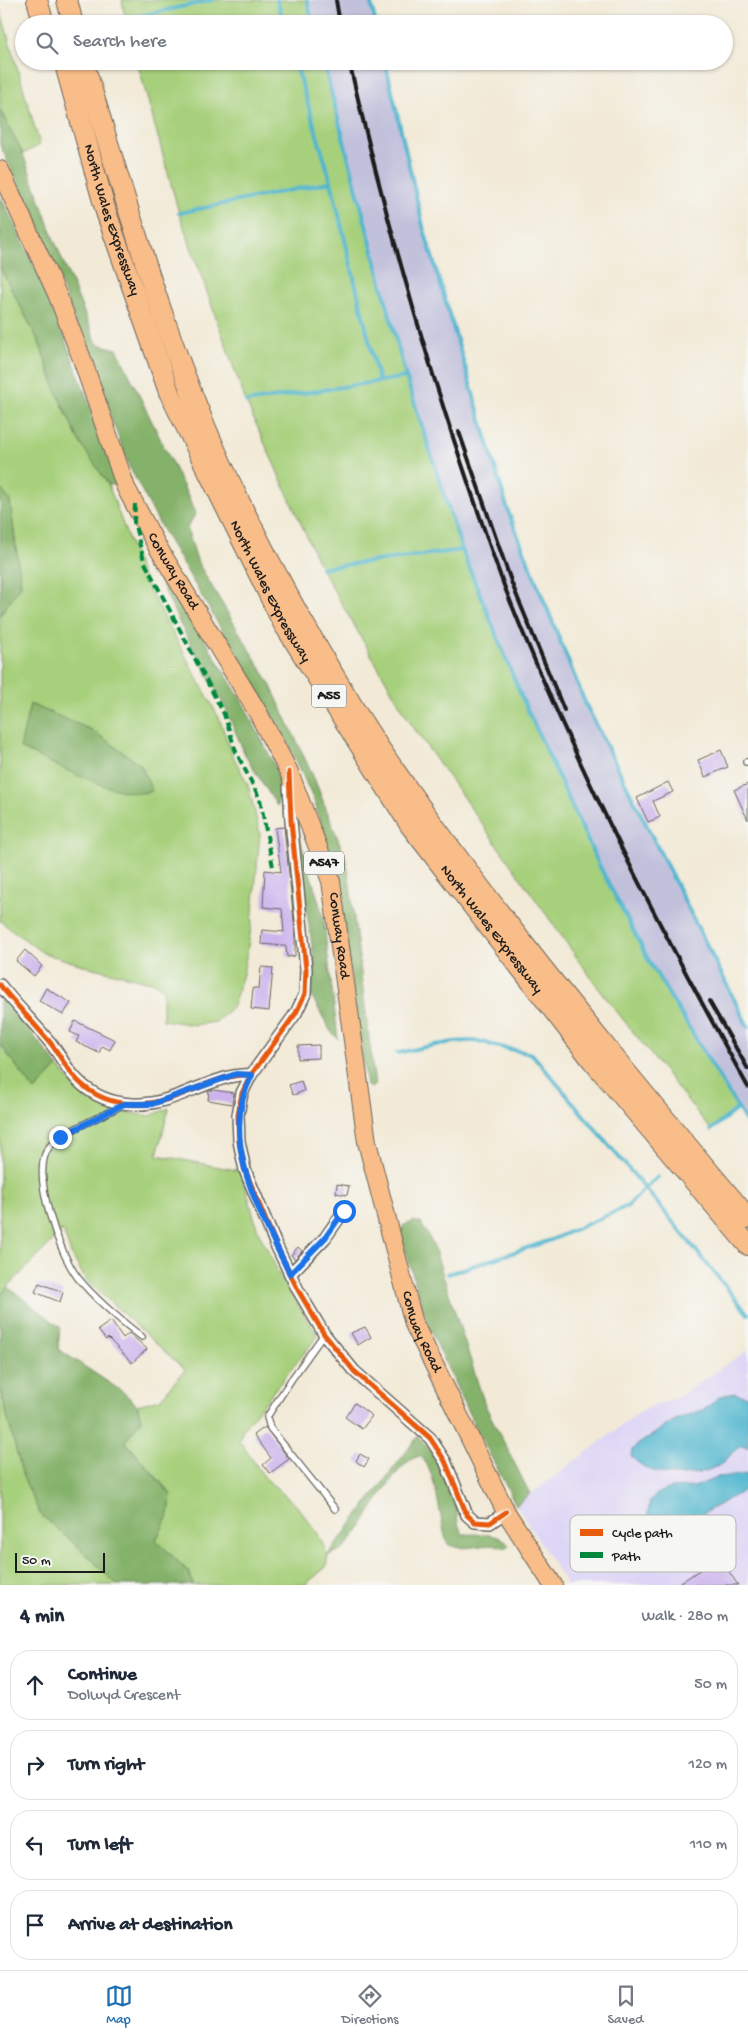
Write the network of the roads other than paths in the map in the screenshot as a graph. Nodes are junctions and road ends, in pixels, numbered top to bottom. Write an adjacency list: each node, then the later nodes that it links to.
1 (37, 0): 5 (highway)
2 (49, 0): 6 (highway)
3 (67, 0): 7 (highway)
4 (80, 0): 8 (highway)
5 (41, 15)
6 (53, 15)
7 (71, 15)
8 (83, 15)
9 (59, 70): 14 (highway)
10 (67, 70): 14 (highway, North Wales Expressway / A55)
11 (87, 70): 15 (highway, North Wales Expressway / A55)
12 (96, 70): 15 (highway)
13 (0, 170): 16 (main road, Conway Road / A547)
14 (106, 212): 22 (highway, North Wales Expressway / A55)
15 (142, 254): 21 (highway, North Wales Expressway / A55)
16 (289, 772): 18 (street); 27 (main road, Conway Road / A547)
17 (0, 985): 19 (street)
18 (252, 1075): 19 (street); 23 (street)
19 (124, 1104): 25 (lane)
20 (344, 1211): 23 (street)
21 (748, 1218)
22 (748, 1245)
23 (290, 1274): 24 (street)
24 (324, 1334): 26 (lane); 27 (street)
25 (142, 1337)
26 (335, 1508)
27 (506, 1512): 28 (main road, Conway Road / A547)
28 (553, 1585)

